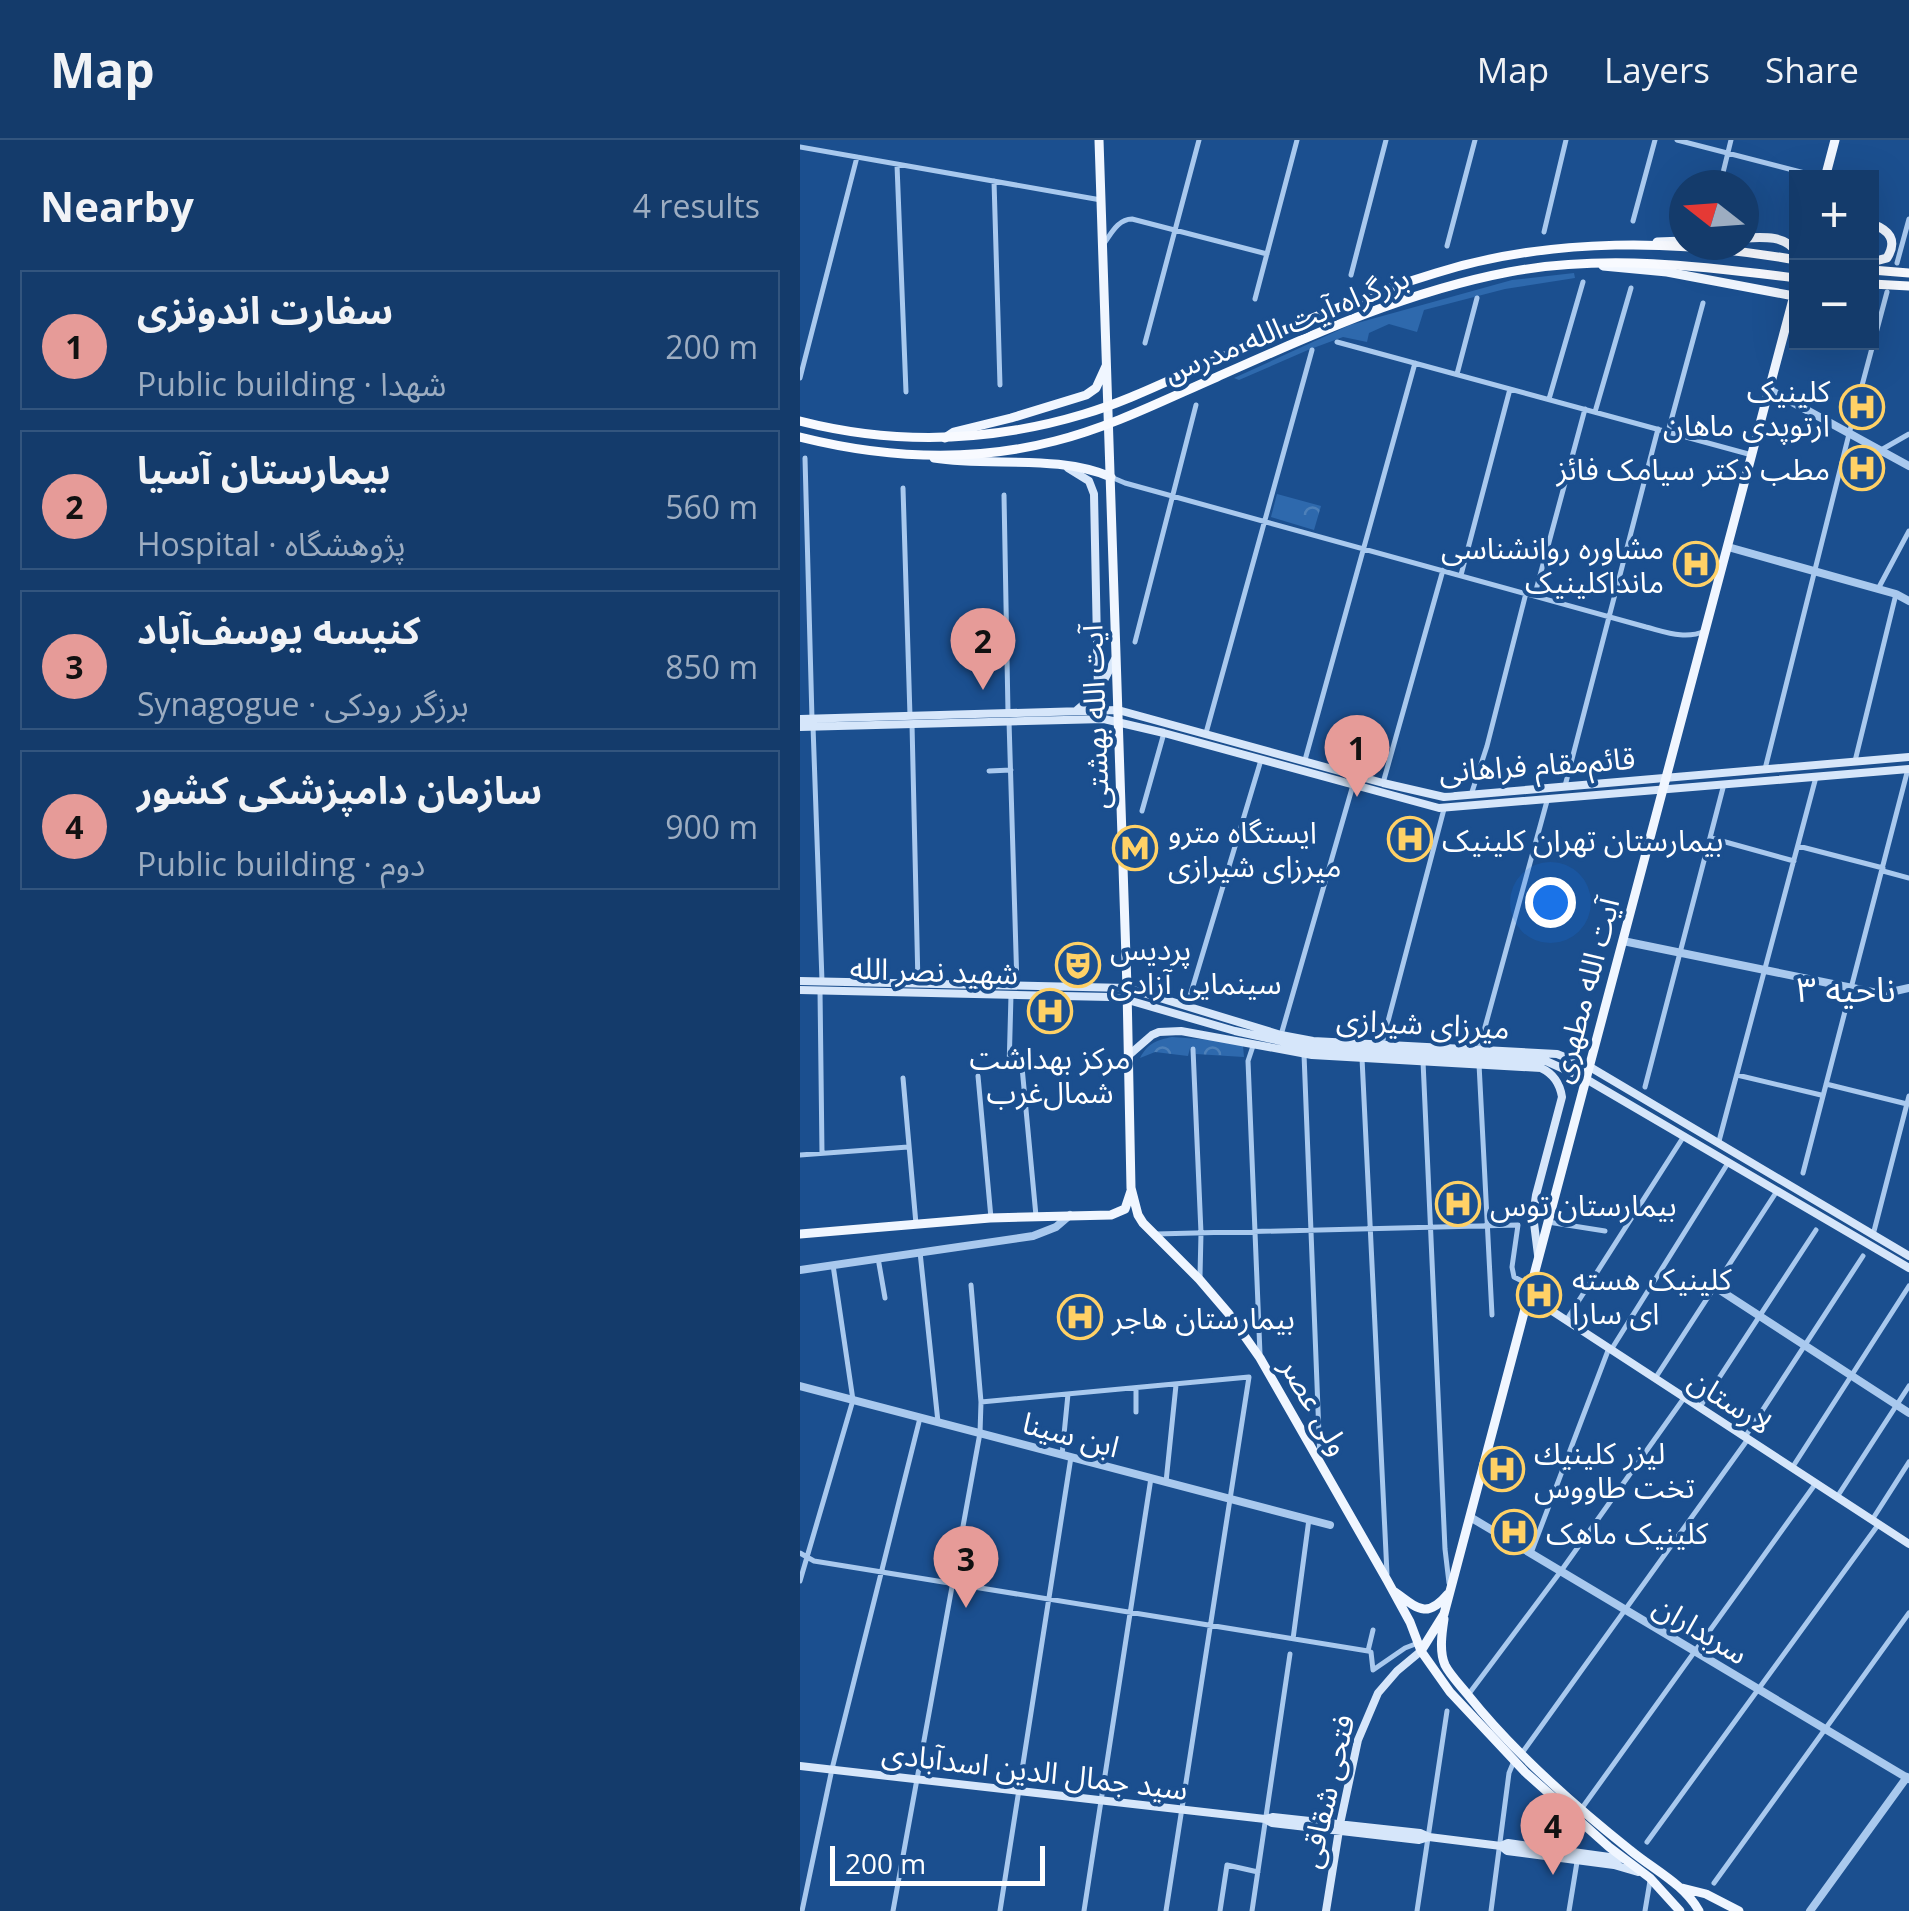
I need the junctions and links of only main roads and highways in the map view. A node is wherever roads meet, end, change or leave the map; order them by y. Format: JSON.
{"nodes":[{"id":1,"x":1098,"y":140,"type":"edge"},
{"id":2,"x":1834,"y":140,"type":"edge"},
{"id":3,"x":1826,"y":170,"type":"edge"},
{"id":4,"x":1879,"y":228,"type":"edge"},
{"id":5,"x":1759,"y":239,"type":"edge"},
{"id":6,"x":1669,"y":242,"type":"edge"},
{"id":7,"x":1789,"y":243,"type":"edge"},
{"id":8,"x":1568,"y":247,"type":"junction"},
{"id":9,"x":1789,"y":256,"type":"edge"},
{"id":10,"x":1879,"y":262,"type":"edge"},
{"id":11,"x":1590,"y":264,"type":"junction"},
{"id":12,"x":1879,"y":271,"type":"edge"},
{"id":13,"x":1909,"y":274,"type":"edge"},
{"id":14,"x":1789,"y":277,"type":"edge"},
{"id":15,"x":1879,"y":284,"type":"edge"},
{"id":16,"x":1909,"y":286,"type":"edge"},
{"id":17,"x":1789,"y":291,"type":"edge"},
{"id":18,"x":1789,"y":318,"type":"edge"},
{"id":19,"x":1107,"y":364,"type":"junction"},
{"id":20,"x":800,"y":422,"type":"edge"},
{"id":21,"x":944,"y":438,"type":"junction"},
{"id":22,"x":800,"y":440,"type":"edge"},
{"id":23,"x":926,"y":456,"type":"junction"},
{"id":24,"x":1059,"y":464,"type":"junction"},
{"id":25,"x":1111,"y":477,"type":"junction"},
{"id":26,"x":1113,"y":536,"type":"junction"},
{"id":27,"x":1096,"y":558,"type":"junction"},
{"id":28,"x":1096,"y":615,"type":"junction"},
{"id":29,"x":1116,"y":629,"type":"junction"},
{"id":30,"x":1116,"y":655,"type":"junction"},
{"id":31,"x":1098,"y":692,"type":"junction"},
{"id":32,"x":1077,"y":710,"type":"junction"},
{"id":33,"x":1118,"y":716,"type":"junction"},
{"id":34,"x":1009,"y":718,"type":"junction"},
{"id":35,"x":800,"y":719,"type":"edge"},
{"id":36,"x":813,"y":722,"type":"junction"},
{"id":37,"x":800,"y":727,"type":"edge"},
{"id":38,"x":1909,"y":757,"type":"edge"},
{"id":39,"x":1908,"y":769,"type":"edge"},
{"id":40,"x":1665,"y":783,"type":"junction"},
{"id":41,"x":800,"y":981,"type":"edge"},
{"id":42,"x":821,"y":986,"type":"junction"},
{"id":43,"x":961,"y":989,"type":"junction"},
{"id":44,"x":800,"y":990,"type":"edge"},
{"id":45,"x":1127,"y":994,"type":"junction"},
{"id":46,"x":1129,"y":1055,"type":"junction"},
{"id":47,"x":1590,"y":1067,"type":"junction"},
{"id":48,"x":1586,"y":1080,"type":"junction"},
{"id":49,"x":1131,"y":1188,"type":"junction"},
{"id":50,"x":800,"y":1234,"type":"edge"},
{"id":51,"x":1909,"y":1256,"type":"edge"},
{"id":52,"x":1538,"y":1259,"type":"junction"},
{"id":53,"x":1909,"y":1268,"type":"edge"},
{"id":54,"x":1528,"y":1296,"type":"junction"},
{"id":55,"x":1909,"y":1544,"type":"edge"},
{"id":56,"x":1393,"y":1590,"type":"junction"},
{"id":57,"x":1450,"y":1591,"type":"junction"},
{"id":58,"x":1444,"y":1614,"type":"junction"},
{"id":59,"x":1422,"y":1646,"type":"junction"},
{"id":60,"x":1407,"y":1663,"type":"junction"},
{"id":61,"x":1434,"y":1667,"type":"junction"},
{"id":62,"x":1518,"y":1757,"type":"junction"},
{"id":63,"x":800,"y":1766,"type":"edge"},
{"id":64,"x":1340,"y":1827,"type":"junction"},
{"id":65,"x":1604,"y":1842,"type":"junction"},
{"id":66,"x":1501,"y":1846,"type":"junction"},
{"id":67,"x":1635,"y":1854,"type":"junction"},
{"id":68,"x":1605,"y":1856,"type":"junction"},
{"id":69,"x":1624,"y":1859,"type":"junction"},
{"id":70,"x":1650,"y":1878,"type":"junction"},
{"id":71,"x":1680,"y":1887,"type":"junction"},
{"id":72,"x":1326,"y":1911,"type":"edge"},
{"id":73,"x":1680,"y":1911,"type":"edge"},
{"id":74,"x":1699,"y":1911,"type":"edge"},
{"id":75,"x":1739,"y":1911,"type":"edge"}],
"edges":[{"from":1,"to":19,"type":"main road","name":"آیت الله بهشتی"},
{"from":2,"to":3,"type":"main road"},
{"from":4,"to":10,"type":"main road"},
{"from":5,"to":7,"type":"main road"},
{"from":6,"to":8,"type":"main road"},
{"from":8,"to":9,"type":"highway","name":"بزرگراه آیت الله مدرس"},
{"from":8,"to":21,"type":"highway","name":"بزرگراه آیت الله مدرس"},
{"from":11,"to":14,"type":"highway","name":"بزرگراه آیت الله مدرس"},
{"from":11,"to":17,"type":"main road"},
{"from":11,"to":23,"type":"highway","name":"بزرگراه آیت الله مدرس"},
{"from":12,"to":13,"type":"highway"},
{"from":15,"to":16,"type":"highway"},
{"from":18,"to":40,"type":"main road","name":"آیت الله مطهری"},
{"from":19,"to":21,"type":"main road"},
{"from":19,"to":25,"type":"main road","name":"آیت الله بهشتی"},
{"from":20,"to":21,"type":"highway","name":"بزرگراه آیت الله مدرس"},
{"from":22,"to":23,"type":"highway","name":"بزرگراه آیت الله مدرس"},
{"from":23,"to":24,"type":"main road"},
{"from":24,"to":25,"type":"main road"},
{"from":24,"to":27,"type":"main road"},
{"from":25,"to":26,"type":"main road","name":"آیت الله بهشتی"},
{"from":26,"to":27,"type":"main road"},
{"from":26,"to":29,"type":"main road","name":"آیت الله بهشتی"},
{"from":27,"to":28,"type":"main road"},
{"from":28,"to":29,"type":"main road"},
{"from":28,"to":31,"type":"main road"},
{"from":29,"to":30,"type":"main road","name":"آیت الله بهشتی"},
{"from":30,"to":31,"type":"main road"},
{"from":30,"to":33,"type":"main road","name":"آیت الله بهشتی"},
{"from":31,"to":32,"type":"main road"},
{"from":32,"to":33,"type":"main road"},
{"from":32,"to":34,"type":"main road"},
{"from":33,"to":34,"type":"main road"},
{"from":33,"to":40,"type":"main road","name":"قائم‌مقام فراهانی"},
{"from":33,"to":40,"type":"main road","name":"قائم‌مقام فراهانی"},
{"from":33,"to":45,"type":"main road","name":"آیت الله بهشتی"},
{"from":34,"to":36,"type":"main road"},
{"from":35,"to":36,"type":"main road"},
{"from":36,"to":37,"type":"main road"},
{"from":38,"to":40,"type":"main road","name":"قائم‌مقام فراهانی"},
{"from":39,"to":40,"type":"main road","name":"قائم‌مقام فراهانی"},
{"from":40,"to":47,"type":"main road","name":"آیت الله مطهری"},
{"from":41,"to":42,"type":"main road"},
{"from":42,"to":43,"type":"main road","name":"شهید نصر الله"},
{"from":42,"to":43,"type":"main road"},
{"from":42,"to":44,"type":"main road","name":"شهید نصر الله"},
{"from":43,"to":45,"type":"main road"},
{"from":43,"to":45,"type":"main road","name":"شهید نصر الله"},
{"from":45,"to":46,"type":"main road","name":"آیت الله بهشتی"},
{"from":45,"to":47,"type":"main road","name":"میرزای شیرازی"},
{"from":45,"to":48,"type":"main road","name":"میرزای شیرازی"},
{"from":46,"to":49,"type":"main road","name":"آیت الله بهشتی"},
{"from":46,"to":52,"type":"main road","name":"میرزای شیرازی"},
{"from":47,"to":48,"type":"main road","name":"آیت الله مطهری"},
{"from":47,"to":51,"type":"main road","name":"میرزای شیرازی"},
{"from":48,"to":52,"type":"main road","name":"آیت الله مطهری"},
{"from":48,"to":53,"type":"main road","name":"میرزای شیرازی"},
{"from":49,"to":50,"type":"main road"},
{"from":49,"to":56,"type":"main road","name":"ولی عصر"},
{"from":52,"to":54,"type":"main road","name":"آیت الله مطهری"},
{"from":54,"to":55,"type":"main road","name":"لارستان"},
{"from":54,"to":57,"type":"main road","name":"آیت الله مطهری"},
{"from":56,"to":57,"type":"main road"},
{"from":56,"to":59,"type":"main road","name":"ولی عصر"},
{"from":57,"to":58,"type":"main road","name":"آیت الله مطهری"},
{"from":58,"to":59,"type":"main road","name":"آیت الله مطهری"},
{"from":58,"to":62,"type":"main road","name":"ولی عصر"},
{"from":59,"to":60,"type":"main road","name":"فتحی شقاقی"},
{"from":59,"to":61,"type":"main road","name":"ولی عصر"},
{"from":60,"to":61,"type":"main road"},
{"from":60,"to":64,"type":"main road","name":"فتحی شقاقی"},
{"from":61,"to":62,"type":"main road","name":"ولی عصر"},
{"from":62,"to":65,"type":"main road","name":"ولی عصر"},
{"from":62,"to":67,"type":"main road","name":"ولی عصر"},
{"from":63,"to":64,"type":"main road","name":"سید جمال الدین اسدآبادی"},
{"from":64,"to":66,"type":"main road","name":"سید جمال الدین اسدآبادی"},
{"from":64,"to":72,"type":"main road","name":"فتحی شقاقی"},
{"from":65,"to":68,"type":"main road"},
{"from":65,"to":69,"type":"main road","name":"ولی عصر"},
{"from":66,"to":68,"type":"main road","name":"سید جمال الدین اسدآبادی"},
{"from":66,"to":70,"type":"main road"},
{"from":67,"to":69,"type":"main road"},
{"from":67,"to":71,"type":"main road","name":"ولی عصر"},
{"from":68,"to":69,"type":"main road","name":"سید جمال الدین اسدآبادی"},
{"from":69,"to":70,"type":"main road","name":"ولی عصر"},
{"from":70,"to":73,"type":"main road","name":"ولی عصر"},
{"from":71,"to":74,"type":"main road"},
{"from":71,"to":75,"type":"main road","name":"ولی عصر"}]}
